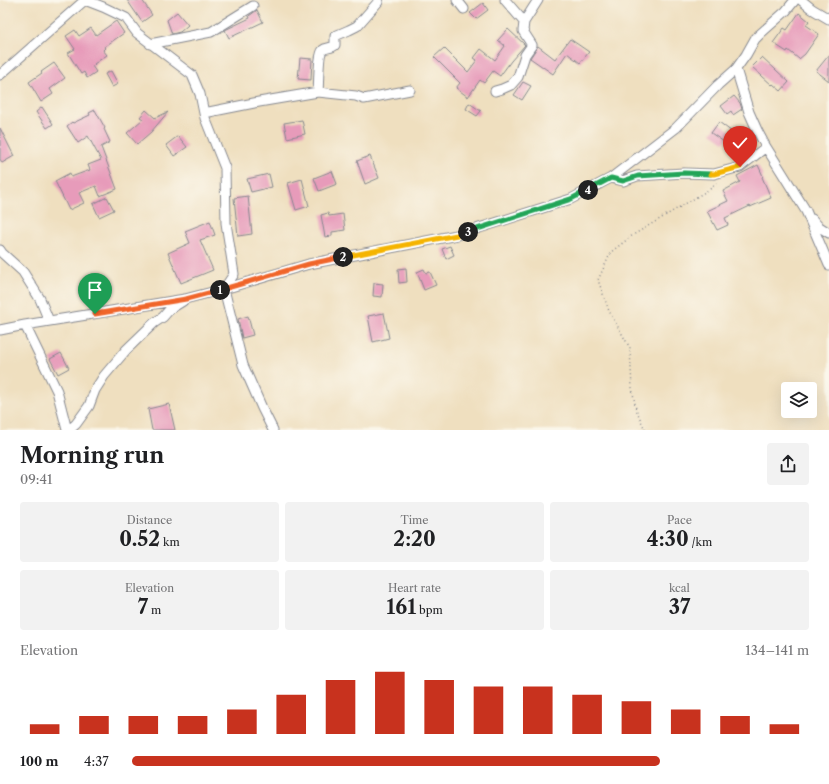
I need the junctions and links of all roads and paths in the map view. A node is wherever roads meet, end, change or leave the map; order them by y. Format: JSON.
{"nodes":[{"id":1,"x":85,"y":0,"type":"edge"},
{"id":2,"x":456,"y":0,"type":"edge"},
{"id":3,"x":505,"y":0,"type":"edge"},
{"id":4,"x":538,"y":0,"type":"edge"},
{"id":5,"x":795,"y":0,"type":"edge"},
{"id":6,"x":801,"y":0,"type":"edge"},
{"id":7,"x":807,"y":0,"type":"edge"},
{"id":8,"x":378,"y":2,"type":"dead end"},
{"id":9,"x":253,"y":6,"type":"dead end"},
{"id":10,"x":464,"y":9,"type":"dead end"},
{"id":11,"x":812,"y":9,"type":"junction"},
{"id":12,"x":829,"y":19,"type":"edge"},
{"id":13,"x":524,"y":22,"type":"junction"},
{"id":14,"x":150,"y":44,"type":"junction"},
{"id":15,"x":736,"y":69,"type":"junction"},
{"id":16,"x":0,"y":75,"type":"edge"},
{"id":17,"x":410,"y":90,"type":"dead end"},
{"id":18,"x":495,"y":91,"type":"dead end"},
{"id":19,"x":318,"y":92,"type":"junction"},
{"id":20,"x":204,"y":113,"type":"junction"},
{"id":21,"x":766,"y":147,"type":"junction"},
{"id":22,"x":726,"y":171,"type":"junction"},
{"id":23,"x":611,"y":178,"type":"junction"},
{"id":24,"x":806,"y":211,"type":"junction"},
{"id":25,"x":829,"y":233,"type":"edge"},
{"id":26,"x":0,"y":250,"type":"edge"},
{"id":27,"x":829,"y":265,"type":"edge"},
{"id":28,"x":224,"y":289,"type":"junction"},
{"id":29,"x":186,"y":299,"type":"junction"},
{"id":30,"x":49,"y":321,"type":"junction"},
{"id":31,"x":25,"y":325,"type":"junction"},
{"id":32,"x":0,"y":330,"type":"edge"},
{"id":33,"x":68,"y":430,"type":"edge"},
{"id":34,"x":273,"y":430,"type":"edge"},
{"id":35,"x":645,"y":430,"type":"edge"}],
"edges":[{"from":1,"to":14,"type":"street"},
{"from":1,"to":16,"type":"street"},
{"from":2,"to":10,"type":"street"},
{"from":3,"to":13,"type":"street"},
{"from":4,"to":13,"type":"street"},
{"from":5,"to":15,"type":"street"},
{"from":6,"to":11,"type":"street"},
{"from":7,"to":11,"type":"street"},
{"from":8,"to":19,"type":"street"},
{"from":9,"to":14,"type":"street"},
{"from":11,"to":12,"type":"street"},
{"from":13,"to":18,"type":"street"},
{"from":14,"to":20,"type":"street"},
{"from":15,"to":21,"type":"street"},
{"from":15,"to":23,"type":"street"},
{"from":17,"to":19,"type":"street"},
{"from":19,"to":20,"type":"street"},
{"from":20,"to":28,"type":"street"},
{"from":21,"to":22,"type":"street"},
{"from":21,"to":24,"type":"street"},
{"from":22,"to":23,"type":"street"},
{"from":22,"to":35,"type":"path"},
{"from":23,"to":28,"type":"street"},
{"from":24,"to":25,"type":"street"},
{"from":24,"to":27,"type":"street"},
{"from":26,"to":30,"type":"street"},
{"from":28,"to":29,"type":"street"},
{"from":28,"to":34,"type":"street"},
{"from":29,"to":30,"type":"street"},
{"from":29,"to":33,"type":"street"},
{"from":30,"to":31,"type":"street"},
{"from":31,"to":32,"type":"street"},
{"from":31,"to":33,"type":"street"}]}
